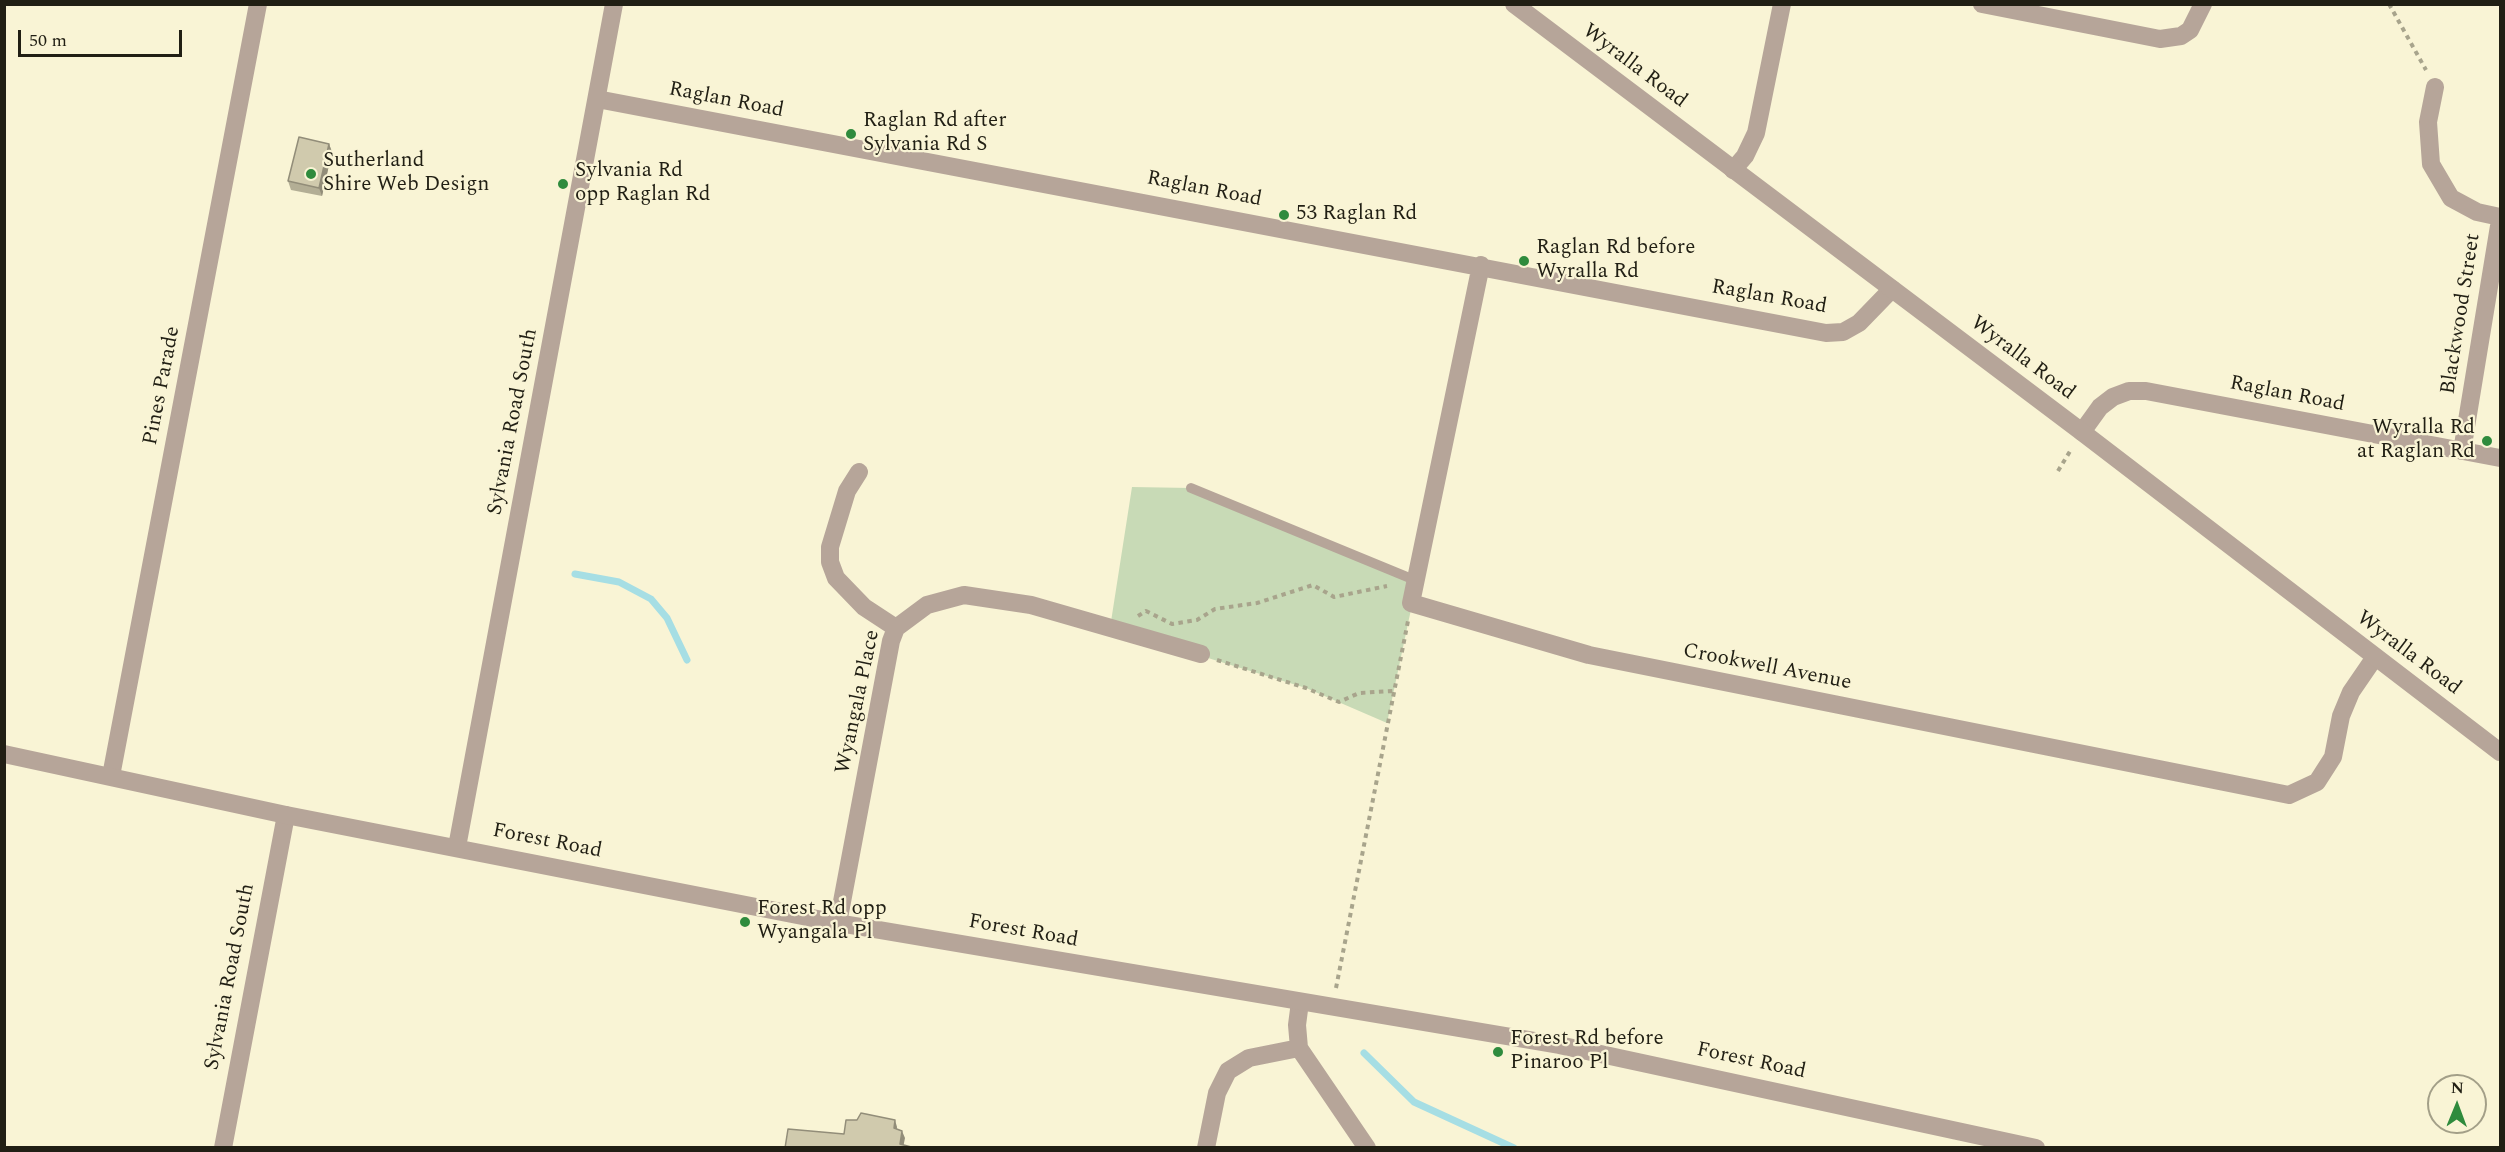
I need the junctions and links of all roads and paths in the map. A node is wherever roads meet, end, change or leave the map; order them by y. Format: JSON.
{"nodes":[{"id":1,"x":258,"y":4,"type":"edge"},
{"id":2,"x":614,"y":4,"type":"edge"},
{"id":3,"x":1514,"y":4,"type":"edge"},
{"id":4,"x":1782,"y":4,"type":"edge"},
{"id":5,"x":1982,"y":4,"type":"edge"},
{"id":6,"x":2203,"y":4,"type":"edge"},
{"id":7,"x":2389,"y":4,"type":"edge"},
{"id":8,"x":2435,"y":87,"type":"joint"},
{"id":9,"x":597,"y":99,"type":"junction"},
{"id":10,"x":1733,"y":170,"type":"junction"},
{"id":11,"x":2500,"y":218,"type":"edge"},
{"id":12,"x":1481,"y":266,"type":"junction"},
{"id":13,"x":1892,"y":289,"type":"junction"},
{"id":14,"x":2082,"y":432,"type":"junction"},
{"id":15,"x":2462,"y":451,"type":"junction"},
{"id":16,"x":2500,"y":458,"type":"edge"},
{"id":17,"x":2058,"y":471,"type":"dead end"},
{"id":18,"x":859,"y":472,"type":"dead end"},
{"id":19,"x":1191,"y":488,"type":"dead end"},
{"id":20,"x":1418,"y":581,"type":"junction"},
{"id":21,"x":1411,"y":603,"type":"junction"},
{"id":22,"x":896,"y":628,"type":"junction"},
{"id":23,"x":1110,"y":628,"type":"junction"},
{"id":24,"x":1201,"y":654,"type":"joint"},
{"id":25,"x":2375,"y":657,"type":"junction"},
{"id":26,"x":1393,"y":691,"type":"junction"},
{"id":27,"x":2500,"y":752,"type":"edge"},
{"id":28,"x":4,"y":754,"type":"edge"},
{"id":29,"x":111,"y":776,"type":"junction"},
{"id":30,"x":286,"y":815,"type":"junction"},
{"id":31,"x":457,"y":847,"type":"junction"},
{"id":32,"x":838,"y":924,"type":"junction"},
{"id":33,"x":1300,"y":1002,"type":"junction"},
{"id":34,"x":1333,"y":1006,"type":"junction"},
{"id":35,"x":1299,"y":1048,"type":"junction"},
{"id":36,"x":223,"y":1148,"type":"edge"},
{"id":37,"x":1206,"y":1148,"type":"edge"},
{"id":38,"x":1367,"y":1148,"type":"edge"},
{"id":39,"x":2036,"y":1148,"type":"edge"}],
"edges":[{"from":1,"to":29,"type":"street","name":"Pines Parade"},
{"from":2,"to":9,"type":"street","name":"Sylvania Road South"},
{"from":3,"to":10,"type":"street","name":"Wyralla Road"},
{"from":4,"to":10,"type":"street"},
{"from":5,"to":6,"type":"street"},
{"from":7,"to":8,"type":"path"},
{"from":8,"to":11,"type":"street","name":"Blackwood Street"},
{"from":9,"to":12,"type":"street","name":"Raglan Road"},
{"from":9,"to":31,"type":"street","name":"Sylvania Road South"},
{"from":10,"to":13,"type":"street","name":"Wyralla Road"},
{"from":11,"to":15,"type":"street","name":"Blackwood Street"},
{"from":12,"to":13,"type":"street","name":"Raglan Road"},
{"from":12,"to":20,"type":"street"},
{"from":13,"to":14,"type":"street","name":"Wyralla Road"},
{"from":14,"to":15,"type":"street","name":"Raglan Road"},
{"from":14,"to":17,"type":"path"},
{"from":14,"to":25,"type":"street","name":"Wyralla Road"},
{"from":15,"to":16,"type":"street","name":"Raglan Road"},
{"from":18,"to":22,"type":"street"},
{"from":19,"to":20,"type":"lane"},
{"from":20,"to":21,"type":"street"},
{"from":20,"to":23,"type":"path"},
{"from":21,"to":25,"type":"street","name":"Crookwell Avenue"},
{"from":21,"to":26,"type":"path"},
{"from":22,"to":23,"type":"street","name":"Wyangala Place"},
{"from":22,"to":32,"type":"street","name":"Wyangala Place"},
{"from":23,"to":24,"type":"street","name":"Wyangala Place"},
{"from":24,"to":26,"type":"path"},
{"from":25,"to":27,"type":"street","name":"Wyralla Road"},
{"from":26,"to":34,"type":"path"},
{"from":28,"to":29,"type":"street","name":"Forest Road"},
{"from":29,"to":30,"type":"street","name":"Forest Road"},
{"from":30,"to":31,"type":"street","name":"Forest Road"},
{"from":30,"to":36,"type":"street","name":"Sylvania Road South"},
{"from":31,"to":32,"type":"street","name":"Forest Road"},
{"from":32,"to":33,"type":"street","name":"Forest Road"},
{"from":33,"to":34,"type":"street","name":"Forest Road"},
{"from":33,"to":35,"type":"street"},
{"from":34,"to":39,"type":"street","name":"Forest Road"},
{"from":35,"to":37,"type":"street"},
{"from":35,"to":38,"type":"street"}]}
